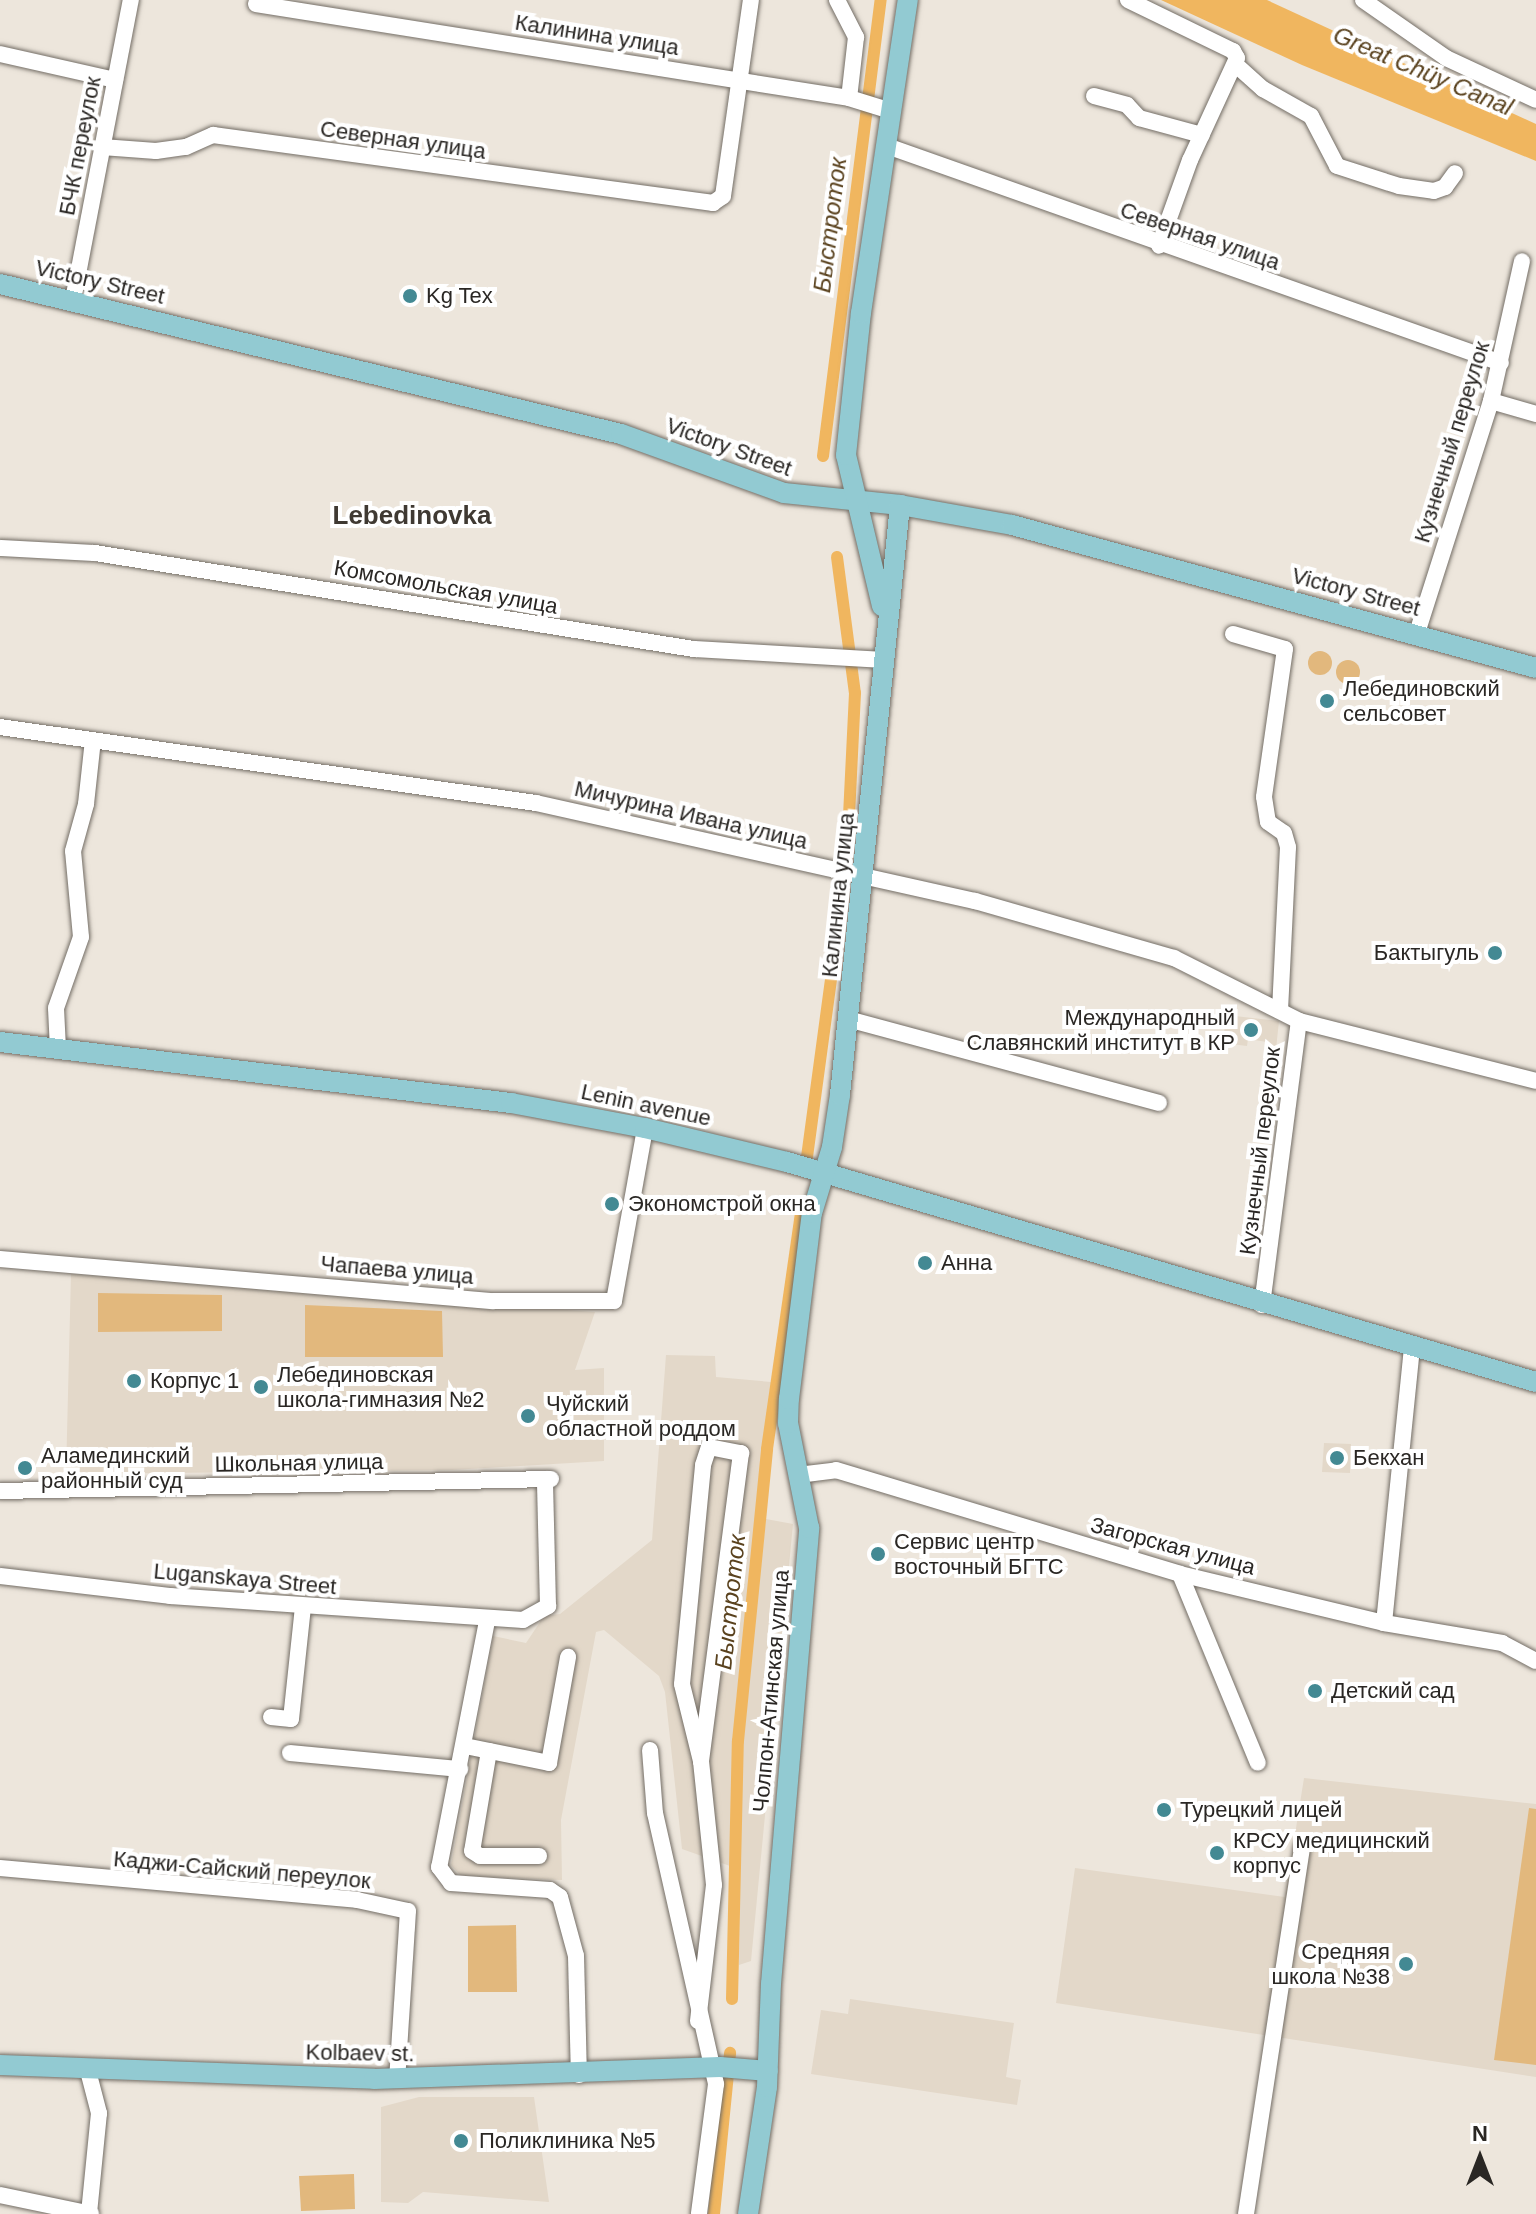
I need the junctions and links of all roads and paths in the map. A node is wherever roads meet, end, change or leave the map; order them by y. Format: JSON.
{"nodes":[{"id":1,"x":131,"y":0,"type":"edge"},
{"id":2,"x":751,"y":0,"type":"edge"},
{"id":3,"x":837,"y":0,"type":"edge"},
{"id":4,"x":908,"y":0,"type":"edge"},
{"id":5,"x":1128,"y":0,"type":"edge"},
{"id":6,"x":1363,"y":0,"type":"edge"},
{"id":7,"x":256,"y":4,"type":"dead end"},
{"id":8,"x":0,"y":54,"type":"edge"},
{"id":9,"x":1235,"y":64,"type":"junction"},
{"id":10,"x":115,"y":80,"type":"junction"},
{"id":11,"x":742,"y":83,"type":"junction"},
{"id":12,"x":1094,"y":96,"type":"dead end"},
{"id":13,"x":1536,"y":100,"type":"edge"},
{"id":14,"x":868,"y":105,"type":"junction"},
{"id":15,"x":1202,"y":135,"type":"junction"},
{"id":16,"x":887,"y":146,"type":"junction"},
{"id":17,"x":102,"y":147,"type":"junction"},
{"id":18,"x":1455,"y":173,"type":"dead end"},
{"id":19,"x":1159,"y":246,"type":"junction"},
{"id":20,"x":1522,"y":261,"type":"dead end"},
{"id":21,"x":0,"y":284,"type":"edge"},
{"id":22,"x":73,"y":300,"type":"junction"},
{"id":23,"x":1501,"y":363,"type":"junction"},
{"id":24,"x":1491,"y":401,"type":"junction"},
{"id":25,"x":1536,"y":414,"type":"edge"},
{"id":26,"x":858,"y":500,"type":"junction"},
{"id":27,"x":900,"y":505,"type":"junction"},
{"id":28,"x":0,"y":548,"type":"edge"},
{"id":29,"x":885,"y":617,"type":"junction"},
{"id":30,"x":1417,"y":633,"type":"junction"},
{"id":31,"x":1233,"y":634,"type":"dead end"},
{"id":32,"x":885,"y":660,"type":"junction"},
{"id":33,"x":1536,"y":668,"type":"edge"},
{"id":34,"x":0,"y":727,"type":"edge"},
{"id":35,"x":93,"y":740,"type":"junction"},
{"id":36,"x":865,"y":877,"type":"junction"},
{"id":37,"x":1280,"y":1008,"type":"junction"},
{"id":38,"x":848,"y":1019,"type":"junction"},
{"id":39,"x":1299,"y":1021,"type":"junction"},
{"id":40,"x":0,"y":1042,"type":"edge"},
{"id":41,"x":58,"y":1049,"type":"junction"},
{"id":42,"x":1536,"y":1081,"type":"edge"},
{"id":43,"x":1159,"y":1103,"type":"dead end"},
{"id":44,"x":645,"y":1128,"type":"junction"},
{"id":45,"x":824,"y":1176,"type":"junction"},
{"id":46,"x":0,"y":1259,"type":"edge"},
{"id":47,"x":1264,"y":1295,"type":"junction"},
{"id":48,"x":1412,"y":1347,"type":"junction"},
{"id":49,"x":1536,"y":1382,"type":"edge"},
{"id":50,"x":798,"y":1475,"type":"junction"},
{"id":51,"x":548,"y":1479,"type":"joint"},
{"id":52,"x":0,"y":1491,"type":"edge"},
{"id":53,"x":1180,"y":1574,"type":"junction"},
{"id":54,"x":0,"y":1576,"type":"edge"},
{"id":55,"x":303,"y":1607,"type":"junction"},
{"id":56,"x":487,"y":1621,"type":"junction"},
{"id":57,"x":1384,"y":1623,"type":"junction"},
{"id":58,"x":568,"y":1657,"type":"dead end"},
{"id":59,"x":1536,"y":1661,"type":"edge"},
{"id":60,"x":271,"y":1717,"type":"dead end"},
{"id":61,"x":465,"y":1746,"type":"junction"},
{"id":62,"x":650,"y":1750,"type":"dead end"},
{"id":63,"x":489,"y":1751,"type":"junction"},
{"id":64,"x":290,"y":1753,"type":"dead end"},
{"id":65,"x":701,"y":1761,"type":"junction"},
{"id":66,"x":1258,"y":1763,"type":"dead end"},
{"id":67,"x":460,"y":1769,"type":"junction"},
{"id":68,"x":1302,"y":1846,"type":"dead end"},
{"id":69,"x":539,"y":1856,"type":"dead end"},
{"id":70,"x":0,"y":1868,"type":"edge"},
{"id":71,"x":698,"y":2021,"type":"junction"},
{"id":72,"x":0,"y":2065,"type":"edge"},
{"id":73,"x":87,"y":2067,"type":"junction"},
{"id":74,"x":716,"y":2067,"type":"junction"},
{"id":75,"x":768,"y":2071,"type":"junction"},
{"id":76,"x":579,"y":2075,"type":"junction"},
{"id":77,"x":397,"y":2079,"type":"junction"},
{"id":78,"x":0,"y":2195,"type":"edge"},
{"id":79,"x":89,"y":2214,"type":"edge"},
{"id":80,"x":699,"y":2214,"type":"edge"},
{"id":81,"x":748,"y":2214,"type":"edge"},
{"id":82,"x":1246,"y":2214,"type":"edge"}],
"edges":[{"from":1,"to":10,"type":"street","name":"БЧК переулок"},
{"from":2,"to":11,"type":"street"},
{"from":3,"to":14,"type":"street"},
{"from":4,"to":14,"type":"main road","name":"Калинина улица"},
{"from":5,"to":9,"type":"street"},
{"from":6,"to":13,"type":"street"},
{"from":7,"to":11,"type":"street","name":"Калинина улица"},
{"from":8,"to":10,"type":"street"},
{"from":9,"to":15,"type":"street"},
{"from":9,"to":18,"type":"street"},
{"from":10,"to":17,"type":"street","name":"БЧК переулок"},
{"from":11,"to":14,"type":"street","name":"Калинина улица"},
{"from":11,"to":17,"type":"street","name":"Северная улица"},
{"from":12,"to":15,"type":"street"},
{"from":14,"to":16,"type":"main road","name":"Калинина улица"},
{"from":15,"to":19,"type":"street"},
{"from":16,"to":19,"type":"street","name":"Северная улица"},
{"from":16,"to":26,"type":"main road","name":"Калинина улица"},
{"from":17,"to":22,"type":"street","name":"БЧК переулок"},
{"from":19,"to":23,"type":"street","name":"Северная улица"},
{"from":20,"to":23,"type":"street","name":"Кузнечный переулок"},
{"from":21,"to":22,"type":"main road","name":"Victory Street"},
{"from":22,"to":26,"type":"main road","name":"Victory Street"},
{"from":23,"to":24,"type":"street","name":"Кузнечный переулок"},
{"from":24,"to":25,"type":"street"},
{"from":24,"to":30,"type":"street","name":"Кузнечный переулок"},
{"from":26,"to":27,"type":"main road","name":"Victory Street"},
{"from":26,"to":29,"type":"main road","name":"Калинина улица"},
{"from":27,"to":29,"type":"main road","name":"Калинина улица"},
{"from":27,"to":30,"type":"main road","name":"Victory Street"},
{"from":28,"to":32,"type":"street","name":"Комсомольская улица"},
{"from":29,"to":32,"type":"main road","name":"Калинина улица"},
{"from":30,"to":33,"type":"main road","name":"Victory Street"},
{"from":31,"to":37,"type":"street"},
{"from":32,"to":36,"type":"main road","name":"Калинина улица"},
{"from":34,"to":35,"type":"street","name":"Мичурина Ивана улица"},
{"from":35,"to":36,"type":"street","name":"Мичурина Ивана улица"},
{"from":35,"to":41,"type":"street"},
{"from":36,"to":37,"type":"street","name":"Мичурина Ивана улица"},
{"from":36,"to":38,"type":"main road","name":"Калинина улица"},
{"from":37,"to":39,"type":"street","name":"Мичурина Ивана улица"},
{"from":38,"to":43,"type":"street"},
{"from":38,"to":45,"type":"main road","name":"Калинина улица"},
{"from":39,"to":42,"type":"street","name":"Мичурина Ивана улица"},
{"from":39,"to":47,"type":"street","name":"Кузнечный переулок"},
{"from":40,"to":41,"type":"main road","name":"Lenin avenue"},
{"from":41,"to":44,"type":"main road","name":"Lenin avenue"},
{"from":44,"to":45,"type":"main road","name":"Lenin avenue"},
{"from":44,"to":46,"type":"street","name":"Чапаева улица"},
{"from":45,"to":47,"type":"main road","name":"Lenin avenue"},
{"from":45,"to":50,"type":"main road","name":"Чолпон-Атинская улица"},
{"from":47,"to":48,"type":"main road","name":"Lenin avenue"},
{"from":48,"to":49,"type":"main road","name":"Lenin avenue"},
{"from":48,"to":57,"type":"street"},
{"from":50,"to":53,"type":"street","name":"Загорская улица"},
{"from":50,"to":75,"type":"main road","name":"Чолпон-Атинская улица"},
{"from":51,"to":52,"type":"street","name":"Школьная улица"},
{"from":51,"to":56,"type":"street","name":"Luganskaya Street"},
{"from":53,"to":57,"type":"street","name":"Загорская улица"},
{"from":53,"to":66,"type":"street"},
{"from":54,"to":55,"type":"street","name":"Luganskaya Street"},
{"from":55,"to":56,"type":"street","name":"Luganskaya Street"},
{"from":55,"to":60,"type":"street"},
{"from":56,"to":61,"type":"street"},
{"from":57,"to":59,"type":"street","name":"Загорская улица"},
{"from":58,"to":63,"type":"street"},
{"from":61,"to":63,"type":"street"},
{"from":61,"to":67,"type":"street"},
{"from":62,"to":71,"type":"street"},
{"from":63,"to":69,"type":"street"},
{"from":64,"to":67,"type":"street"},
{"from":65,"to":65,"type":"street"},
{"from":65,"to":71,"type":"street"},
{"from":67,"to":76,"type":"street"},
{"from":68,"to":82,"type":"street"},
{"from":70,"to":77,"type":"street","name":"Каджи-Сайский переулок"},
{"from":71,"to":74,"type":"street"},
{"from":72,"to":73,"type":"main road","name":"Kolbaev st."},
{"from":73,"to":77,"type":"main road","name":"Kolbaev st."},
{"from":73,"to":79,"type":"street"},
{"from":74,"to":75,"type":"main road","name":"Kolbaev st."},
{"from":74,"to":76,"type":"main road","name":"Kolbaev st."},
{"from":74,"to":80,"type":"street"},
{"from":75,"to":81,"type":"main road","name":"Чолпон-Атинская улица"},
{"from":76,"to":77,"type":"main road","name":"Kolbaev st."},
{"from":78,"to":79,"type":"street"}]}
